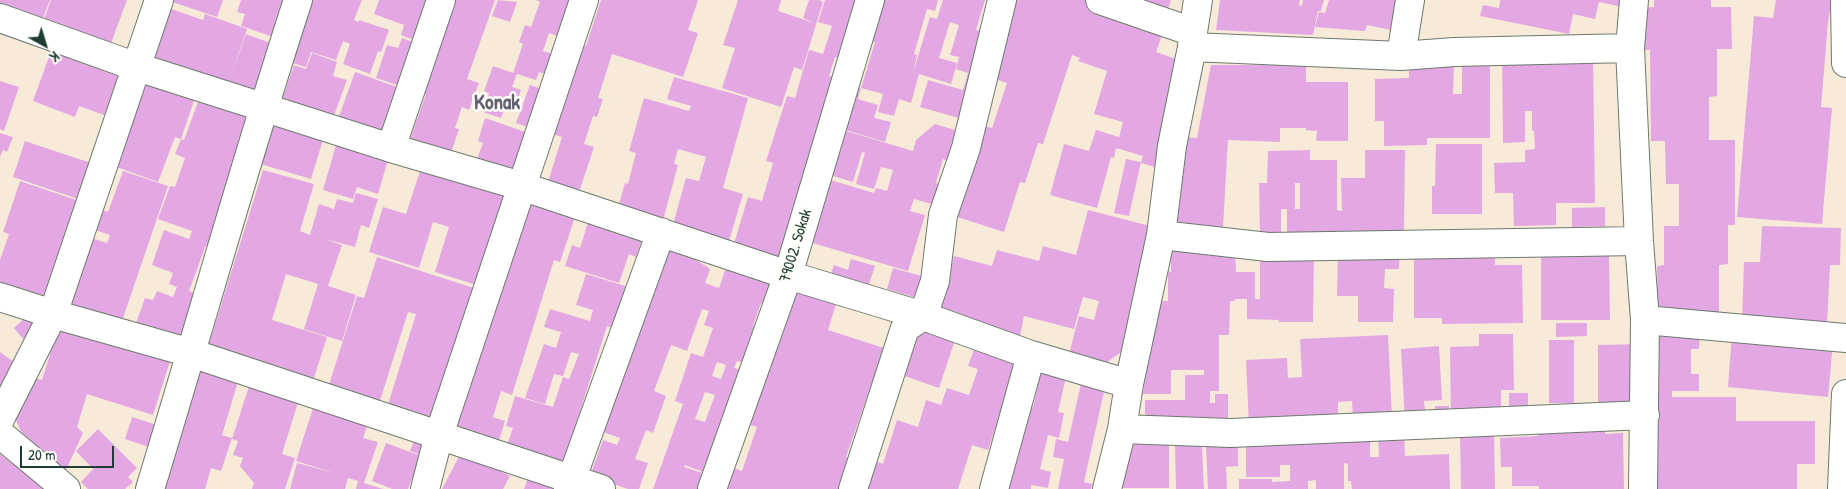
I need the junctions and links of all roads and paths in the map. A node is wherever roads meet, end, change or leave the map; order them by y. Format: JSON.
{"nodes":[{"id":1,"x":159,"y":0,"type":"edge"},
{"id":2,"x":298,"y":0,"type":"edge"},
{"id":3,"x":441,"y":0,"type":"edge"},
{"id":4,"x":584,"y":0,"type":"edge"},
{"id":5,"x":870,"y":0,"type":"edge"},
{"id":6,"x":1002,"y":0,"type":"edge"},
{"id":7,"x":1100,"y":0,"type":"edge"},
{"id":8,"x":1198,"y":0,"type":"edge"},
{"id":9,"x":1410,"y":0,"type":"edge"},
{"id":10,"x":1634,"y":0,"type":"edge"},
{"id":11,"x":1846,"y":0,"type":"edge"},
{"id":12,"x":0,"y":18,"type":"edge"},
{"id":13,"x":1192,"y":40,"type":"junction"},
{"id":14,"x":1630,"y":48,"type":"junction"},
{"id":15,"x":1401,"y":56,"type":"junction"},
{"id":16,"x":1846,"y":63,"type":"edge"},
{"id":17,"x":137,"y":67,"type":"junction"},
{"id":18,"x":263,"y":107,"type":"junction"},
{"id":19,"x":391,"y":148,"type":"junction"},
{"id":20,"x":521,"y":186,"type":"junction"},
{"id":21,"x":661,"y":232,"type":"junction"},
{"id":22,"x":1161,"y":235,"type":"junction"},
{"id":23,"x":1639,"y":241,"type":"junction"},
{"id":24,"x":788,"y":275,"type":"junction"},
{"id":25,"x":0,"y":296,"type":"edge"},
{"id":26,"x":53,"y":314,"type":"junction"},
{"id":27,"x":923,"y":316,"type":"junction"},
{"id":28,"x":1645,"y":320,"type":"junction"},
{"id":29,"x":1846,"y":338,"type":"edge"},
{"id":30,"x":191,"y":353,"type":"junction"},
{"id":31,"x":1031,"y":355,"type":"junction"},
{"id":32,"x":1129,"y":384,"type":"junction"},
{"id":33,"x":1846,"y":394,"type":"edge"},
{"id":34,"x":1644,"y":415,"type":"junction"},
{"id":35,"x":0,"y":419,"type":"edge"},
{"id":36,"x":1122,"y":429,"type":"junction"},
{"id":37,"x":0,"y":434,"type":"edge"},
{"id":38,"x":439,"y":435,"type":"junction"},
{"id":39,"x":569,"y":484,"type":"edge"},
{"id":40,"x":66,"y":489,"type":"edge"},
{"id":41,"x":150,"y":489,"type":"edge"},
{"id":42,"x":425,"y":489,"type":"edge"},
{"id":43,"x":601,"y":489,"type":"edge"},
{"id":44,"x":712,"y":489,"type":"edge"},
{"id":45,"x":853,"y":489,"type":"edge"},
{"id":46,"x":994,"y":489,"type":"edge"},
{"id":47,"x":1107,"y":489,"type":"edge"},
{"id":48,"x":1643,"y":489,"type":"edge"},
{"id":49,"x":1842,"y":489,"type":"edge"}],
"edges":[{"from":1,"to":17,"type":"street"},
{"from":2,"to":18,"type":"street"},
{"from":3,"to":19,"type":"street"},
{"from":4,"to":20,"type":"street"},
{"from":5,"to":24,"type":"street","name":"79002. Sokak"},
{"from":6,"to":27,"type":"street"},
{"from":7,"to":13,"type":"street"},
{"from":8,"to":13,"type":"street"},
{"from":9,"to":15,"type":"street"},
{"from":10,"to":14,"type":"street"},
{"from":11,"to":16,"type":"street"},
{"from":12,"to":17,"type":"street"},
{"from":13,"to":15,"type":"street"},
{"from":13,"to":22,"type":"street"},
{"from":14,"to":15,"type":"street"},
{"from":14,"to":23,"type":"street"},
{"from":17,"to":18,"type":"street"},
{"from":17,"to":26,"type":"street"},
{"from":18,"to":19,"type":"street"},
{"from":18,"to":30,"type":"street"},
{"from":19,"to":20,"type":"street"},
{"from":20,"to":21,"type":"street"},
{"from":20,"to":38,"type":"street"},
{"from":21,"to":24,"type":"street"},
{"from":21,"to":39,"type":"street"},
{"from":22,"to":23,"type":"street"},
{"from":22,"to":32,"type":"street"},
{"from":23,"to":28,"type":"street"},
{"from":24,"to":27,"type":"street"},
{"from":24,"to":44,"type":"street","name":"79002. Sokak"},
{"from":25,"to":26,"type":"street"},
{"from":26,"to":30,"type":"street"},
{"from":26,"to":35,"type":"street"},
{"from":27,"to":31,"type":"street"},
{"from":27,"to":45,"type":"street"},
{"from":28,"to":29,"type":"street"},
{"from":28,"to":34,"type":"street"},
{"from":30,"to":38,"type":"street"},
{"from":30,"to":41,"type":"street"},
{"from":31,"to":32,"type":"street"},
{"from":31,"to":46,"type":"street"},
{"from":32,"to":36,"type":"street"},
{"from":33,"to":49,"type":"street"},
{"from":34,"to":36,"type":"street"},
{"from":34,"to":48,"type":"street"},
{"from":36,"to":47,"type":"street"},
{"from":37,"to":40,"type":"street"},
{"from":38,"to":39,"type":"street"},
{"from":38,"to":42,"type":"street"},
{"from":39,"to":43,"type":"street"}]}
